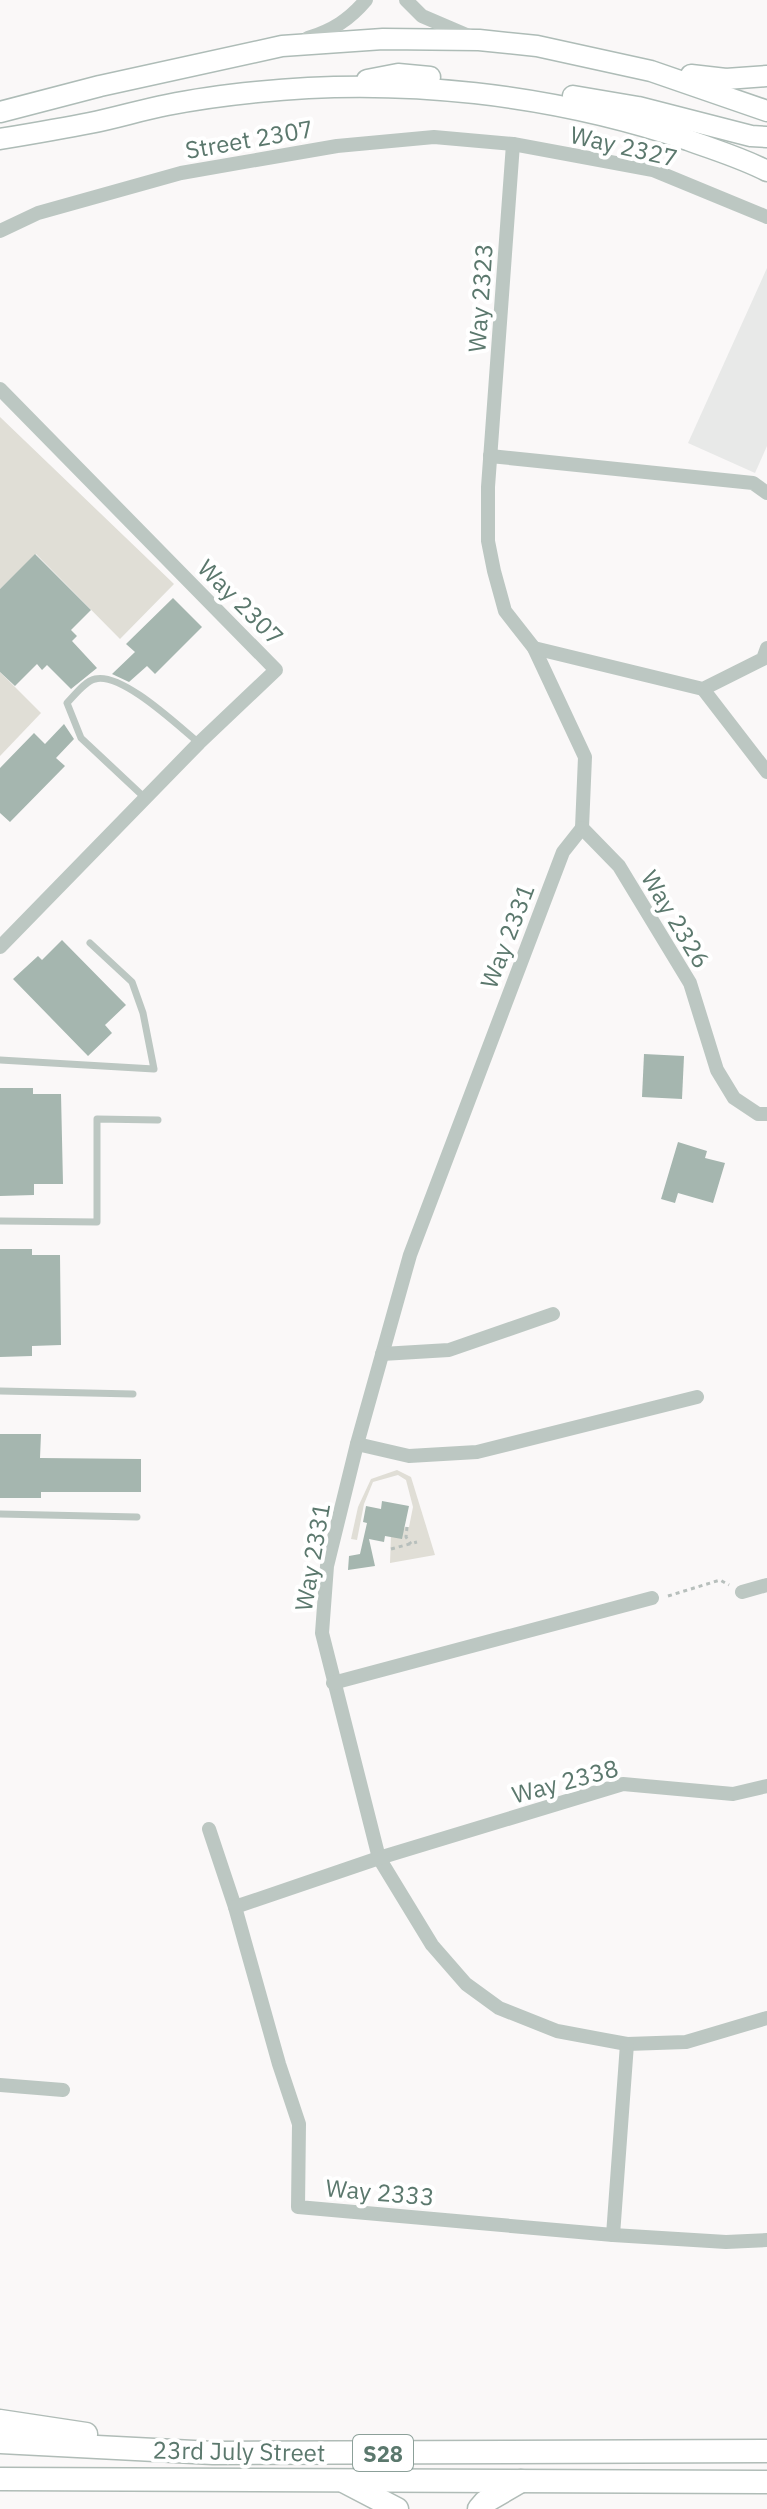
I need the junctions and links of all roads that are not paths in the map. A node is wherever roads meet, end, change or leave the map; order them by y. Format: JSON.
{"nodes":[{"id":1,"x":366,"y":0,"type":"edge"},
{"id":2,"x":406,"y":0,"type":"edge"},
{"id":3,"x":479,"y":40,"type":"junction"},
{"id":4,"x":282,"y":46,"type":"junction"},
{"id":5,"x":651,"y":71,"type":"junction"},
{"id":6,"x":767,"y":76,"type":"edge"},
{"id":7,"x":324,"y":88,"type":"junction"},
{"id":8,"x":767,"y":111,"type":"edge"},
{"id":9,"x":0,"y":112,"type":"edge"},
{"id":10,"x":767,"y":137,"type":"edge"},
{"id":11,"x":0,"y":139,"type":"edge"},
{"id":12,"x":513,"y":144,"type":"junction"},
{"id":13,"x":767,"y":171,"type":"edge"},
{"id":14,"x":767,"y":217,"type":"edge"},
{"id":15,"x":0,"y":231,"type":"edge"},
{"id":16,"x":0,"y":389,"type":"edge"},
{"id":17,"x":490,"y":456,"type":"junction"},
{"id":18,"x":767,"y":493,"type":"edge"},
{"id":19,"x":534,"y":648,"type":"junction"},
{"id":20,"x":767,"y":648,"type":"edge"},
{"id":21,"x":703,"y":689,"type":"junction"},
{"id":22,"x":199,"y":743,"type":"junction"},
{"id":23,"x":767,"y":772,"type":"edge"},
{"id":24,"x":145,"y":798,"type":"junction"},
{"id":25,"x":582,"y":828,"type":"junction"},
{"id":26,"x":90,"y":943,"type":"dead end"},
{"id":27,"x":0,"y":947,"type":"edge"},
{"id":28,"x":0,"y":1060,"type":"edge"},
{"id":29,"x":767,"y":1114,"type":"edge"},
{"id":30,"x":158,"y":1120,"type":"dead end"},
{"id":31,"x":0,"y":1221,"type":"edge"},
{"id":32,"x":553,"y":1314,"type":"dead end"},
{"id":33,"x":382,"y":1354,"type":"junction"},
{"id":34,"x":0,"y":1391,"type":"edge"},
{"id":35,"x":133,"y":1394,"type":"dead end"},
{"id":36,"x":697,"y":1397,"type":"dead end"},
{"id":37,"x":357,"y":1444,"type":"junction"},
{"id":38,"x":0,"y":1514,"type":"edge"},
{"id":39,"x":137,"y":1517,"type":"dead end"},
{"id":40,"x":767,"y":1585,"type":"edge"},
{"id":41,"x":742,"y":1592,"type":"road end"},
{"id":42,"x":652,"y":1598,"type":"road end"},
{"id":43,"x":333,"y":1683,"type":"junction"},
{"id":44,"x":767,"y":1786,"type":"edge"},
{"id":45,"x":209,"y":1829,"type":"dead end"},
{"id":46,"x":379,"y":1858,"type":"junction"},
{"id":47,"x":235,"y":1907,"type":"junction"},
{"id":48,"x":767,"y":2018,"type":"edge"},
{"id":49,"x":627,"y":2044,"type":"junction"},
{"id":50,"x":0,"y":2085,"type":"edge"},
{"id":51,"x":63,"y":2090,"type":"dead end"},
{"id":52,"x":613,"y":2235,"type":"junction"},
{"id":53,"x":767,"y":2240,"type":"edge"},
{"id":54,"x":0,"y":2421,"type":"edge"},
{"id":55,"x":0,"y":2442,"type":"edge"},
{"id":56,"x":767,"y":2451,"type":"edge"},
{"id":57,"x":213,"y":2453,"type":"junction"},
{"id":58,"x":0,"y":2479,"type":"edge"},
{"id":59,"x":341,"y":2480,"type":"junction"},
{"id":60,"x":523,"y":2480,"type":"junction"},
{"id":61,"x":767,"y":2482,"type":"edge"},
{"id":62,"x":397,"y":2509,"type":"edge"},
{"id":63,"x":479,"y":2509,"type":"edge"}],
"edges":[{"from":1,"to":4,"type":"street"},
{"from":2,"to":3,"type":"street"},
{"from":3,"to":4,"type":"main road"},
{"from":3,"to":5,"type":"main road"},
{"from":4,"to":9,"type":"main road"},
{"from":5,"to":6,"type":"main road"},
{"from":5,"to":8,"type":"main road"},
{"from":7,"to":10,"type":"main road"},
{"from":7,"to":11,"type":"main road"},
{"from":7,"to":13,"type":"main road"},
{"from":12,"to":14,"type":"street","name":"Way 2327"},
{"from":12,"to":15,"type":"street","name":"Street 2307"},
{"from":12,"to":17,"type":"street","name":"Way 2323"},
{"from":16,"to":22,"type":"street","name":"Way 2307"},
{"from":17,"to":18,"type":"street"},
{"from":17,"to":19,"type":"street","name":"Way 2323"},
{"from":19,"to":21,"type":"street"},
{"from":19,"to":25,"type":"street","name":"Way 2323"},
{"from":20,"to":21,"type":"street"},
{"from":21,"to":23,"type":"street"},
{"from":22,"to":24,"type":"street","name":"Way 2307"},
{"from":22,"to":24,"type":"lane"},
{"from":24,"to":27,"type":"street","name":"Way 2307"},
{"from":25,"to":29,"type":"street","name":"Way 2326"},
{"from":25,"to":33,"type":"street","name":"Way 2331"},
{"from":26,"to":28,"type":"lane"},
{"from":30,"to":31,"type":"lane"},
{"from":32,"to":33,"type":"street"},
{"from":33,"to":37,"type":"street","name":"Way 2331"},
{"from":34,"to":35,"type":"lane"},
{"from":36,"to":37,"type":"street"},
{"from":37,"to":43,"type":"street","name":"Way 2331"},
{"from":38,"to":39,"type":"lane"},
{"from":40,"to":41,"type":"street"},
{"from":42,"to":43,"type":"street"},
{"from":43,"to":46,"type":"street","name":"Way 2331"},
{"from":44,"to":46,"type":"street","name":"Way 2338"},
{"from":45,"to":47,"type":"street","name":"Way 2333"},
{"from":46,"to":47,"type":"street"},
{"from":46,"to":49,"type":"street","name":"Way 2331"},
{"from":47,"to":52,"type":"street","name":"Way 2333"},
{"from":48,"to":49,"type":"street","name":"Way 2331"},
{"from":49,"to":52,"type":"street"},
{"from":50,"to":51,"type":"street"},
{"from":52,"to":53,"type":"street","name":"Way 2333"},
{"from":54,"to":57,"type":"main road"},
{"from":55,"to":57,"type":"main road","name":"23rd July Street","number":"S28"},
{"from":56,"to":57,"type":"main road","name":"23rd July Street","number":"S28"},
{"from":58,"to":59,"type":"main road","name":"23rd July Street","number":"S28"},
{"from":59,"to":60,"type":"main road","name":"23rd July Street","number":"S28"},
{"from":59,"to":62,"type":"main road"},
{"from":60,"to":61,"type":"main road","name":"23rd July Street","number":"S28"},
{"from":60,"to":63,"type":"main road"}]}
